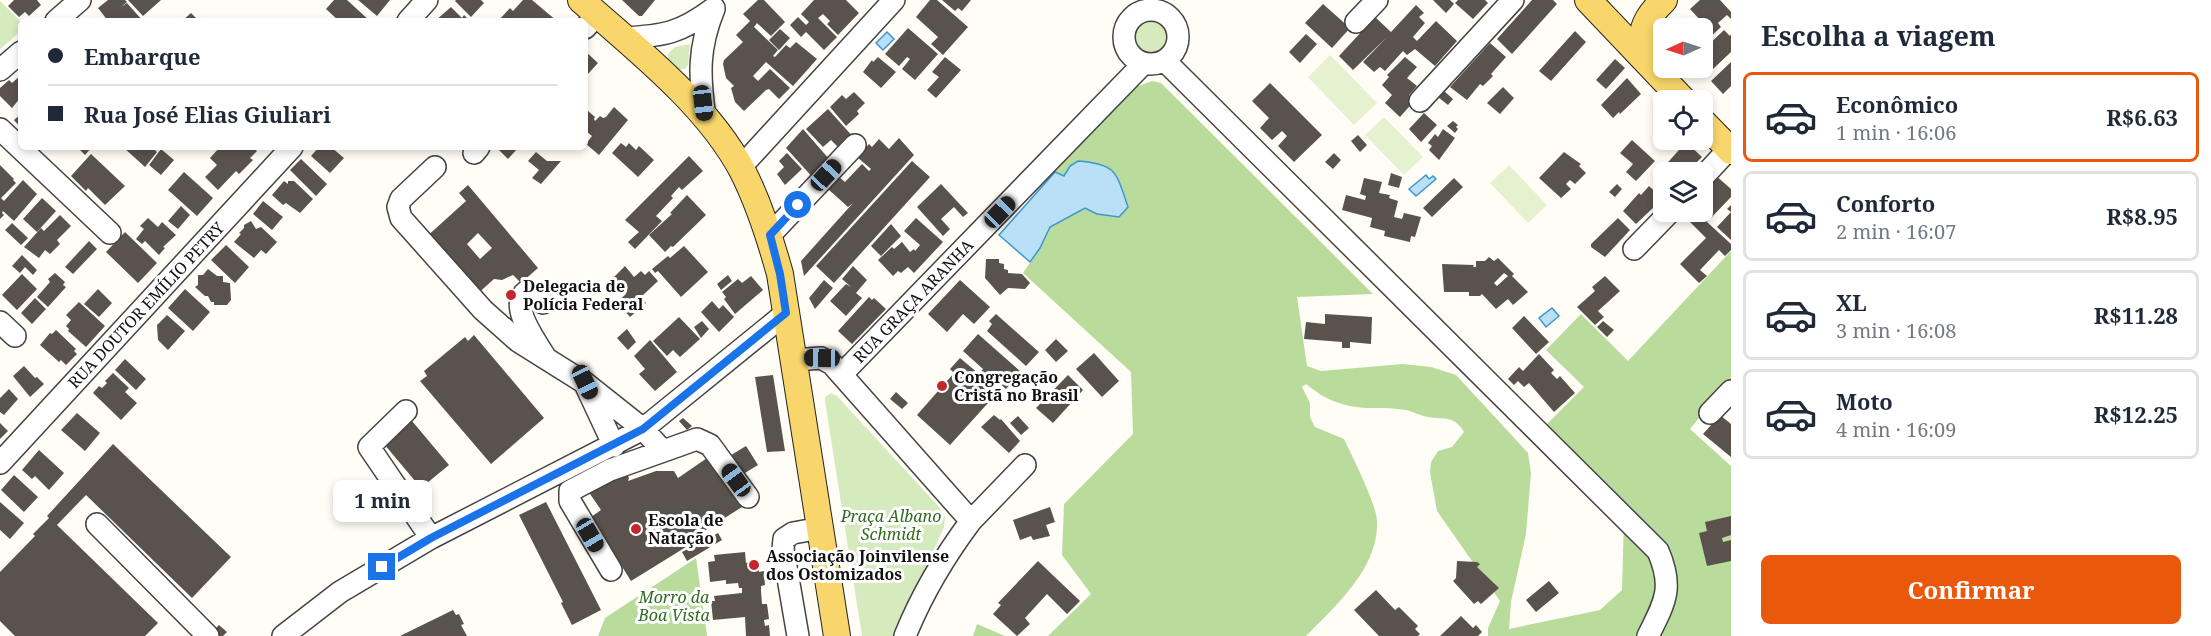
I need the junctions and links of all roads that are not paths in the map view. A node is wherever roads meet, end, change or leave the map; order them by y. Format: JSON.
{"nodes":[{"id":1,"x":427,"y":0,"type":"edge"},
{"id":2,"x":894,"y":0,"type":"edge"},
{"id":3,"x":1377,"y":0,"type":"edge"},
{"id":4,"x":1513,"y":0,"type":"edge"},
{"id":5,"x":717,"y":4,"type":"edge"},
{"id":6,"x":1657,"y":6,"type":"edge"},
{"id":7,"x":1594,"y":7,"type":"edge"},
{"id":8,"x":588,"y":14,"type":"edge"},
{"id":9,"x":411,"y":18,"type":"edge"},
{"id":10,"x":1356,"y":22,"type":"dead end"},
{"id":11,"x":623,"y":38,"type":"junction"},
{"id":12,"x":18,"y":55,"type":"edge"},
{"id":13,"x":1165,"y":61,"type":"junction"},
{"id":14,"x":1647,"y":62,"type":"junction"},
{"id":15,"x":1143,"y":64,"type":"junction"},
{"id":16,"x":0,"y":70,"type":"edge"},
{"id":17,"x":1674,"y":90,"type":"edge"},
{"id":18,"x":1419,"y":101,"type":"dead end"},
{"id":19,"x":705,"y":117,"type":"junction"},
{"id":20,"x":0,"y":129,"type":"edge"},
{"id":21,"x":1713,"y":132,"type":"edge"},
{"id":22,"x":855,"y":145,"type":"dead end"},
{"id":23,"x":18,"y":146,"type":"edge"},
{"id":24,"x":22,"y":150,"type":"edge"},
{"id":25,"x":289,"y":150,"type":"edge"},
{"id":26,"x":1730,"y":150,"type":"edge"},
{"id":27,"x":435,"y":167,"type":"dead end"},
{"id":28,"x":1713,"y":167,"type":"edge"},
{"id":29,"x":740,"y":168,"type":"junction"},
{"id":30,"x":1660,"y":222,"type":"edge"},
{"id":31,"x":110,"y":233,"type":"dead end"},
{"id":32,"x":770,"y":235,"type":"junction"},
{"id":33,"x":1634,"y":249,"type":"dead end"},
{"id":34,"x":543,"y":303,"type":"dead end"},
{"id":35,"x":786,"y":313,"type":"junction"},
{"id":36,"x":546,"y":358,"type":"junction"},
{"id":37,"x":794,"y":360,"type":"junction"},
{"id":38,"x":842,"y":375,"type":"junction"},
{"id":39,"x":585,"y":382,"type":"junction"},
{"id":40,"x":1731,"y":391,"type":"edge"},
{"id":41,"x":406,"y":411,"type":"dead end"},
{"id":42,"x":1710,"y":413,"type":"dead end"},
{"id":43,"x":643,"y":429,"type":"junction"},
{"id":44,"x":614,"y":446,"type":"junction"},
{"id":45,"x":663,"y":451,"type":"junction"},
{"id":46,"x":0,"y":463,"type":"edge"},
{"id":47,"x":1026,"y":465,"type":"dead end"},
{"id":48,"x":748,"y":497,"type":"dead end"},
{"id":49,"x":971,"y":520,"type":"junction"},
{"id":50,"x":97,"y":524,"type":"dead end"},
{"id":51,"x":821,"y":528,"type":"junction"},
{"id":52,"x":431,"y":538,"type":"junction"},
{"id":53,"x":611,"y":570,"type":"dead end"},
{"id":54,"x":208,"y":636,"type":"edge"},
{"id":55,"x":284,"y":636,"type":"edge"},
{"id":56,"x":798,"y":636,"type":"edge"},
{"id":57,"x":837,"y":636,"type":"edge"},
{"id":58,"x":905,"y":636,"type":"edge"},
{"id":59,"x":1648,"y":636,"type":"edge"}],
"edges":[{"from":1,"to":9,"type":"street"},
{"from":2,"to":29,"type":"street"},
{"from":3,"to":10,"type":"street"},
{"from":4,"to":18,"type":"street"},
{"from":5,"to":11,"type":"street"},
{"from":5,"to":19,"type":"street"},
{"from":6,"to":7,"type":"main road"},
{"from":6,"to":14,"type":"main road"},
{"from":7,"to":14,"type":"main road"},
{"from":8,"to":11,"type":"main road"},
{"from":11,"to":19,"type":"main road"},
{"from":12,"to":16,"type":"street"},
{"from":13,"to":15,"type":"street"},
{"from":13,"to":15,"type":"street"},
{"from":13,"to":59,"type":"street"},
{"from":14,"to":17,"type":"main road"},
{"from":15,"to":38,"type":"street","name":"RUA GRAÇA ARANHA"},
{"from":19,"to":29,"type":"main road"},
{"from":20,"to":23,"type":"street"},
{"from":21,"to":26,"type":"main road"},
{"from":22,"to":32,"type":"street"},
{"from":24,"to":31,"type":"street"},
{"from":25,"to":46,"type":"street","name":"RUA DOUTOR EMÍLIO PETRY"},
{"from":26,"to":28,"type":"street"},
{"from":27,"to":36,"type":"street"},
{"from":29,"to":32,"type":"main road"},
{"from":30,"to":33,"type":"street"},
{"from":32,"to":35,"type":"main road"},
{"from":34,"to":36,"type":"street"},
{"from":35,"to":37,"type":"main road"},
{"from":35,"to":43,"type":"street"},
{"from":36,"to":39,"type":"street"},
{"from":37,"to":38,"type":"street"},
{"from":37,"to":51,"type":"main road"},
{"from":38,"to":49,"type":"street"},
{"from":39,"to":43,"type":"street"},
{"from":39,"to":44,"type":"street"},
{"from":40,"to":42,"type":"street"},
{"from":41,"to":52,"type":"street"},
{"from":43,"to":44,"type":"street"},
{"from":43,"to":45,"type":"street"},
{"from":44,"to":52,"type":"street"},
{"from":45,"to":48,"type":"street"},
{"from":45,"to":53,"type":"street"},
{"from":47,"to":49,"type":"street"},
{"from":49,"to":58,"type":"street"},
{"from":50,"to":54,"type":"street"},
{"from":51,"to":56,"type":"street"},
{"from":51,"to":57,"type":"main road"},
{"from":52,"to":55,"type":"street"}]}
